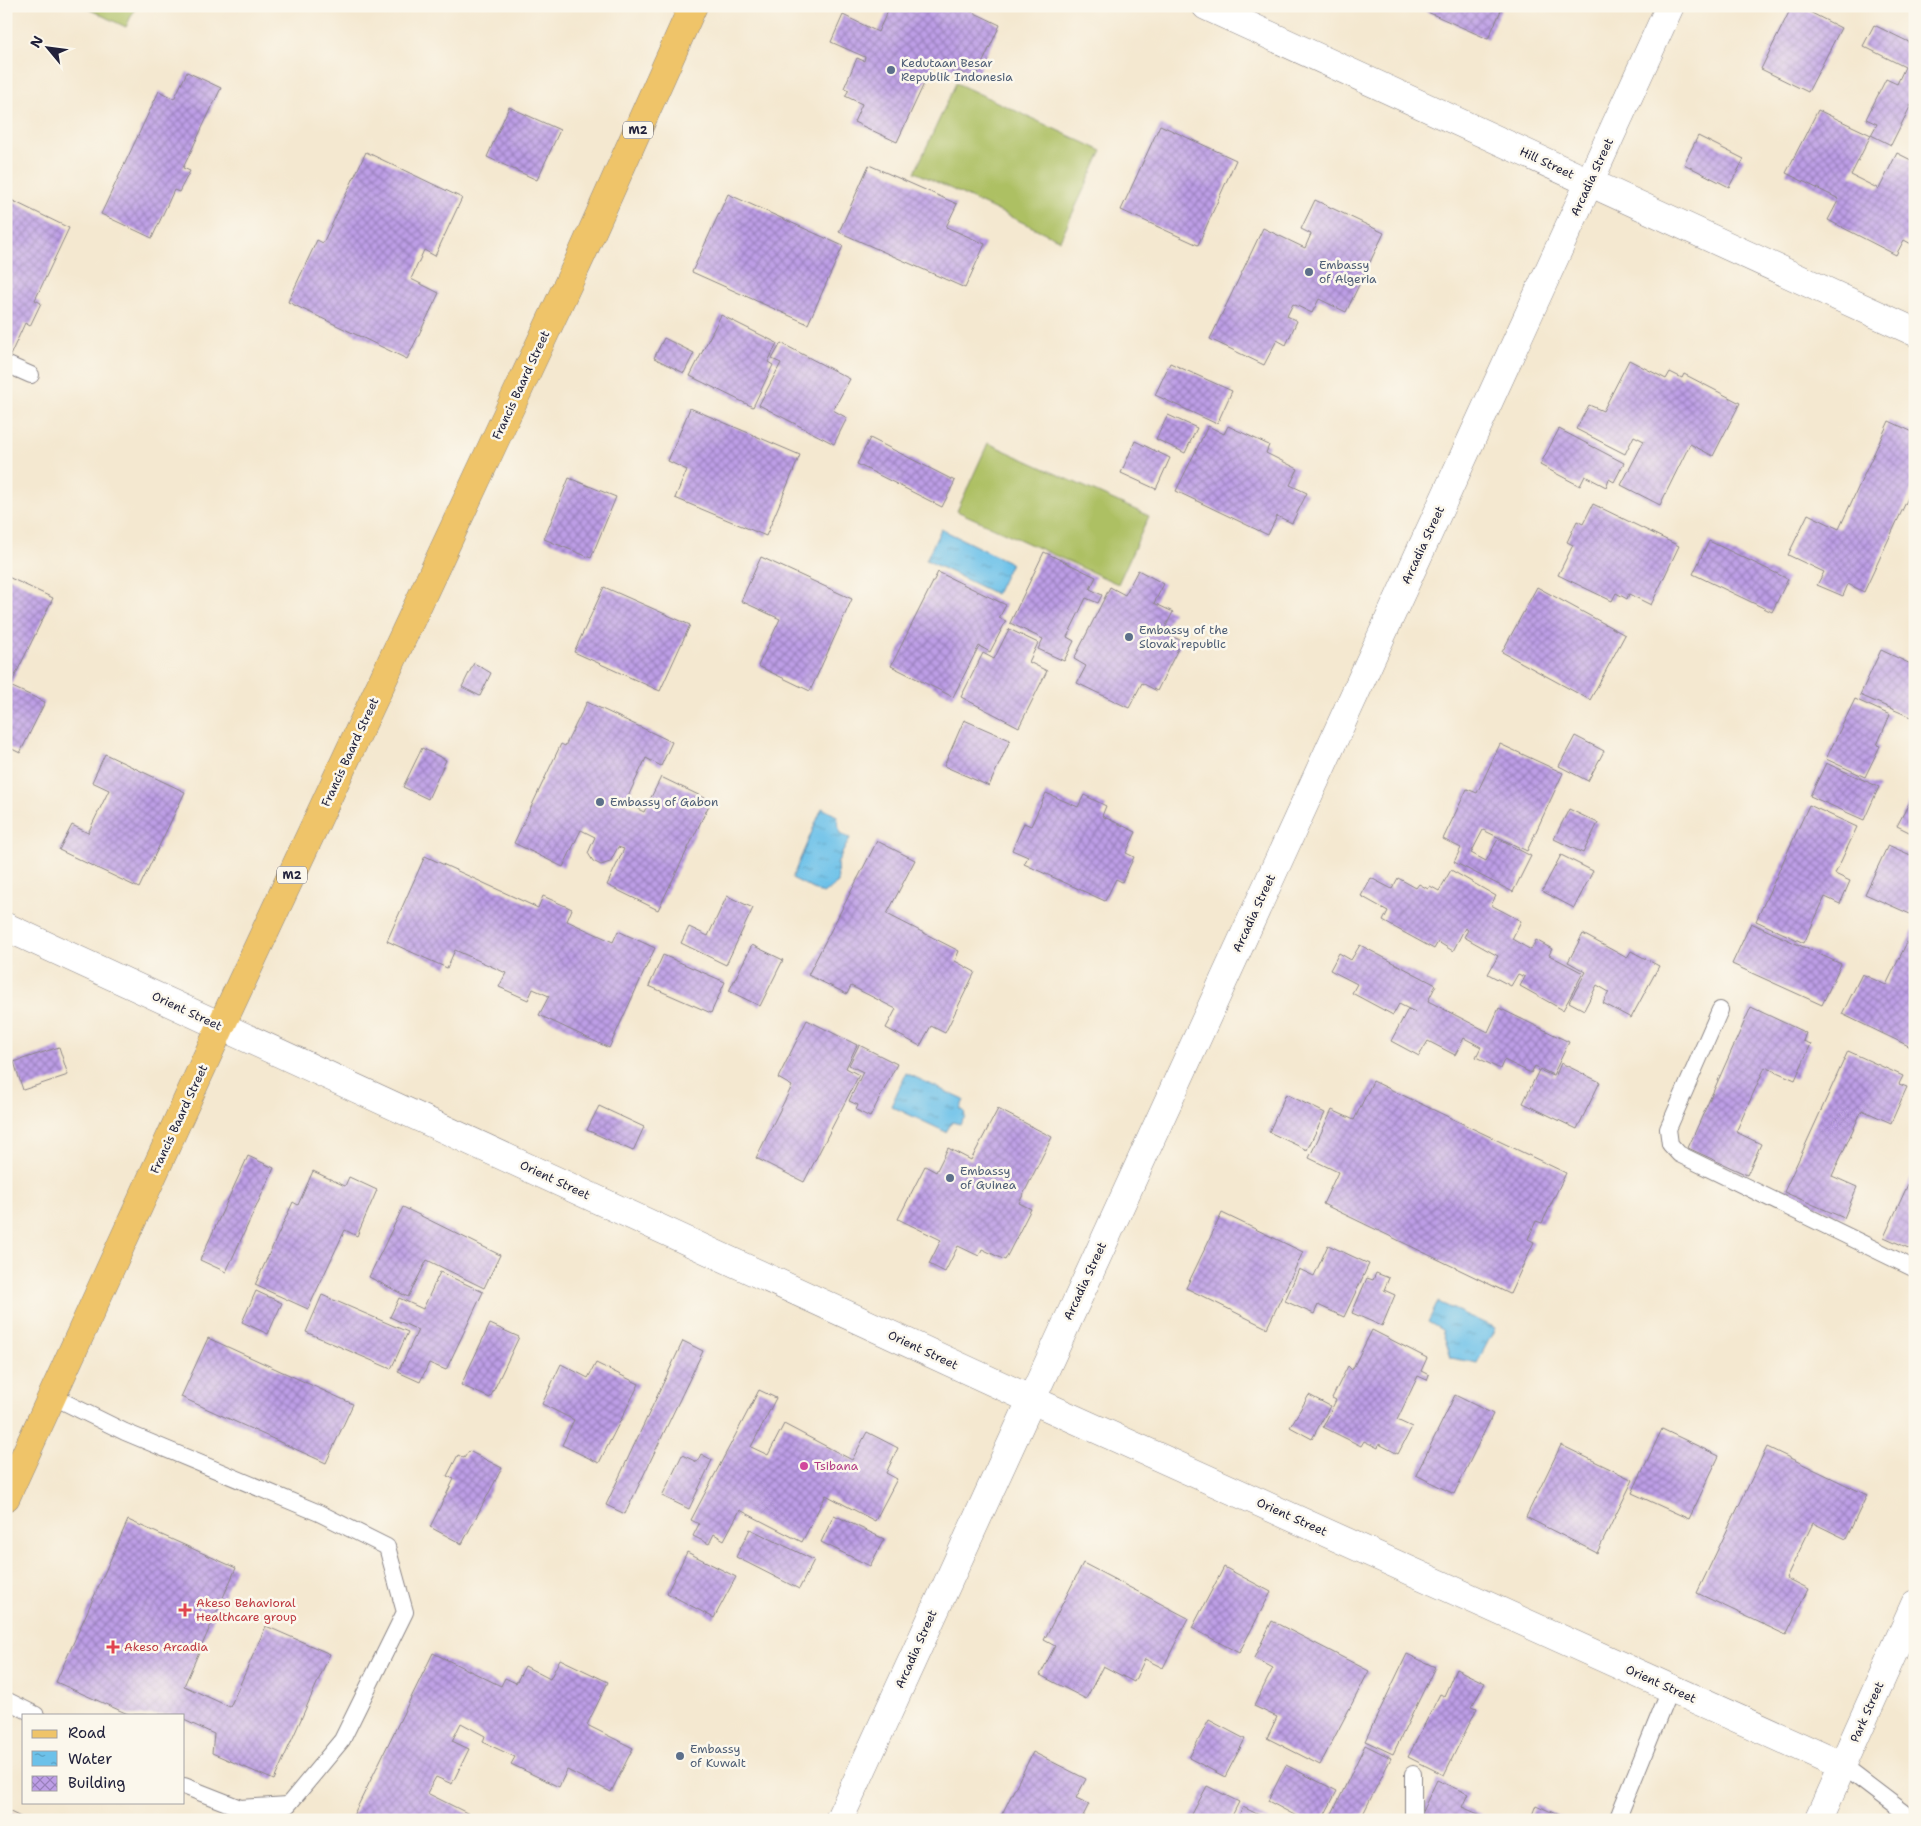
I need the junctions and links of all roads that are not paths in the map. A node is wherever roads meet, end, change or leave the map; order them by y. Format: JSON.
{"nodes":[{"id":1,"x":693,"y":6,"type":"edge"},
{"id":2,"x":1206,"y":6,"type":"edge"},
{"id":3,"x":1670,"y":6,"type":"edge"},
{"id":4,"x":1590,"y":182,"type":"junction"},
{"id":5,"x":1915,"y":332,"type":"edge"},
{"id":6,"x":6,"y":364,"type":"edge"},
{"id":7,"x":31,"y":376,"type":"dead end"},
{"id":8,"x":6,"y":927,"type":"edge"},
{"id":9,"x":1720,"y":1010,"type":"dead end"},
{"id":10,"x":221,"y":1026,"type":"junction"},
{"id":11,"x":1915,"y":1269,"type":"edge"},
{"id":12,"x":52,"y":1396,"type":"junction"},
{"id":13,"x":1030,"y":1399,"type":"junction"},
{"id":14,"x":6,"y":1497,"type":"edge"},
{"id":15,"x":1915,"y":1604,"type":"edge"},
{"id":16,"x":1670,"y":1688,"type":"junction"},
{"id":17,"x":6,"y":1700,"type":"edge"},
{"id":18,"x":34,"y":1714,"type":"edge"},
{"id":19,"x":1843,"y":1766,"type":"junction"},
{"id":20,"x":1413,"y":1774,"type":"dead end"},
{"id":21,"x":185,"y":1786,"type":"edge"},
{"id":22,"x":839,"y":1820,"type":"edge"},
{"id":23,"x":1413,"y":1820,"type":"edge"},
{"id":24,"x":1617,"y":1820,"type":"edge"},
{"id":25,"x":1818,"y":1820,"type":"edge"},
{"id":26,"x":1914,"y":1820,"type":"edge"}],
"edges":[{"from":1,"to":10,"type":"main road","name":"Francis Baard Street","number":"M2"},
{"from":2,"to":4,"type":"street","name":"Hill Street"},
{"from":3,"to":4,"type":"street","name":"Arcadia Street"},
{"from":4,"to":5,"type":"street","name":"Hill Street"},
{"from":4,"to":13,"type":"street","name":"Arcadia Street"},
{"from":6,"to":7,"type":"lane"},
{"from":8,"to":10,"type":"street","name":"Orient Street"},
{"from":9,"to":11,"type":"lane"},
{"from":10,"to":12,"type":"main road","name":"Francis Baard Street","number":"M2"},
{"from":10,"to":13,"type":"street","name":"Orient Street"},
{"from":12,"to":14,"type":"main road","name":"Francis Baard Street","number":"M2"},
{"from":12,"to":21,"type":"lane"},
{"from":13,"to":16,"type":"street","name":"Orient Street"},
{"from":13,"to":22,"type":"street","name":"Arcadia Street"},
{"from":15,"to":19,"type":"street","name":"Park Street"},
{"from":16,"to":19,"type":"street","name":"Orient Street"},
{"from":16,"to":24,"type":"lane"},
{"from":17,"to":18,"type":"lane"},
{"from":19,"to":25,"type":"street","name":"Park Street"},
{"from":19,"to":26,"type":"lane"},
{"from":20,"to":23,"type":"lane"}]}
